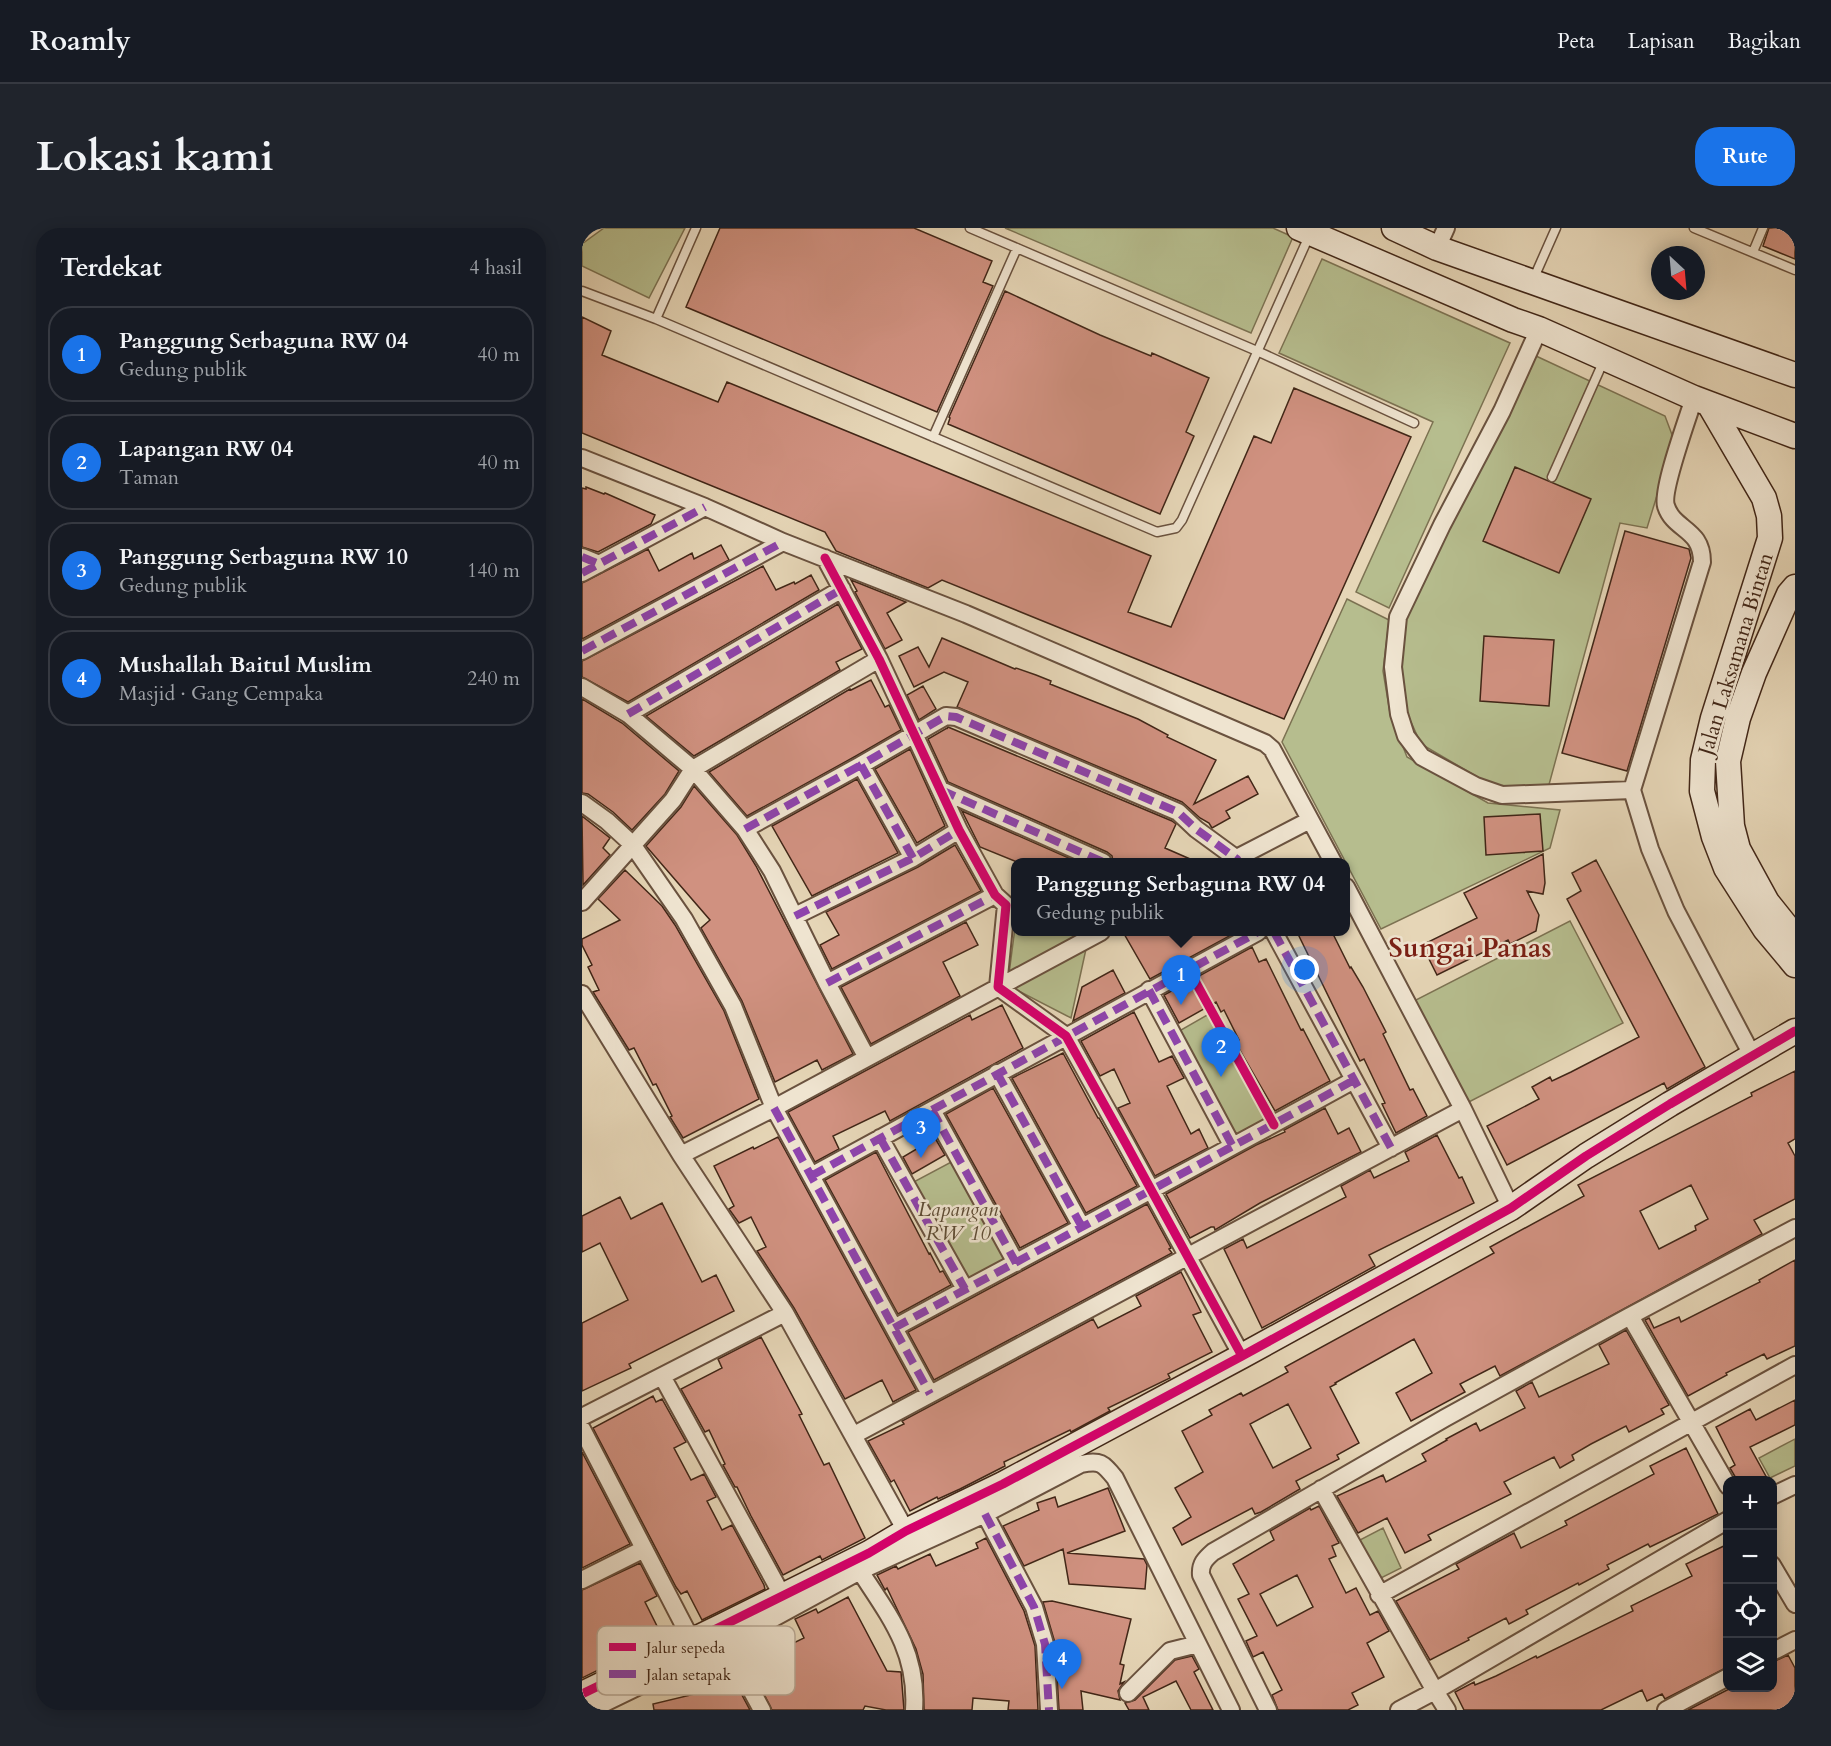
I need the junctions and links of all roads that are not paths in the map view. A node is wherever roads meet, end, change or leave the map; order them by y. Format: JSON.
{"nodes":[{"id":1,"x":696,"y":228,"type":"edge"},
{"id":2,"x":970,"y":228,"type":"edge"},
{"id":3,"x":1556,"y":228,"type":"edge"},
{"id":4,"x":1694,"y":228,"type":"edge"},
{"id":5,"x":1763,"y":228,"type":"edge"},
{"id":6,"x":1305,"y":230,"type":"edge"},
{"id":7,"x":1406,"y":230,"type":"edge"},
{"id":8,"x":1441,"y":238,"type":"edge"},
{"id":9,"x":1017,"y":248,"type":"junction"},
{"id":10,"x":1753,"y":252,"type":"junction"},
{"id":11,"x":1795,"y":270,"type":"edge"},
{"id":12,"x":1533,"y":281,"type":"junction"},
{"id":13,"x":582,"y":291,"type":"edge"},
{"id":14,"x":656,"y":319,"type":"junction"},
{"id":15,"x":1539,"y":329,"type":"junction"},
{"id":16,"x":1257,"y":351,"type":"junction"},
{"id":17,"x":1604,"y":360,"type":"junction"},
{"id":18,"x":1795,"y":375,"type":"edge"},
{"id":19,"x":1702,"y":401,"type":"junction"},
{"id":20,"x":1414,"y":423,"type":"dead end"},
{"id":21,"x":1795,"y":436,"type":"edge"},
{"id":22,"x":933,"y":437,"type":"junction"},
{"id":23,"x":582,"y":458,"type":"edge"},
{"id":24,"x":1552,"y":477,"type":"dead end"},
{"id":25,"x":705,"y":507,"type":"junction"},
{"id":26,"x":783,"y":542,"type":"junction"},
{"id":27,"x":582,"y":557,"type":"edge"},
{"id":28,"x":825,"y":558,"type":"junction"},
{"id":29,"x":599,"y":564,"type":"junction"},
{"id":30,"x":582,"y":573,"type":"edge"},
{"id":31,"x":1795,"y":587,"type":"edge"},
{"id":32,"x":842,"y":589,"type":"junction"},
{"id":33,"x":582,"y":651,"type":"edge"},
{"id":34,"x":879,"y":659,"type":"junction"},
{"id":35,"x":582,"y":687,"type":"edge"},
{"id":36,"x":628,"y":714,"type":"junction"},
{"id":37,"x":915,"y":735,"type":"junction"},
{"id":38,"x":861,"y":765,"type":"junction"},
{"id":39,"x":693,"y":769,"type":"junction"},
{"id":40,"x":941,"y":790,"type":"junction"},
{"id":41,"x":1632,"y":790,"type":"junction"},
{"id":42,"x":582,"y":804,"type":"edge"},
{"id":43,"x":1310,"y":820,"type":"junction"},
{"id":44,"x":745,"y":829,"type":"junction"},
{"id":45,"x":959,"y":830,"type":"junction"},
{"id":46,"x":632,"y":844,"type":"junction"},
{"id":47,"x":913,"y":858,"type":"junction"},
{"id":48,"x":1094,"y":858,"type":"edge"},
{"id":49,"x":1231,"y":858,"type":"edge"},
{"id":50,"x":1240,"y":858,"type":"edge"},
{"id":51,"x":1331,"y":858,"type":"edge"},
{"id":52,"x":1350,"y":895,"type":"edge"},
{"id":53,"x":582,"y":902,"type":"edge"},
{"id":54,"x":1006,"y":902,"type":"edge"},
{"id":55,"x":795,"y":916,"type":"junction"},
{"id":56,"x":1088,"y":936,"type":"edge"},
{"id":57,"x":1250,"y":936,"type":"edge"},
{"id":58,"x":1276,"y":936,"type":"edge"},
{"id":59,"x":1795,"y":937,"type":"edge"},
{"id":60,"x":1795,"y":965,"type":"edge"},
{"id":61,"x":827,"y":983,"type":"junction"},
{"id":62,"x":998,"y":987,"type":"junction"},
{"id":63,"x":1149,"y":990,"type":"junction"},
{"id":64,"x":582,"y":994,"type":"edge"},
{"id":65,"x":1795,"y":1031,"type":"edge"},
{"id":66,"x":1065,"y":1036,"type":"junction"},
{"id":67,"x":1752,"y":1055,"type":"junction"},
{"id":68,"x":867,"y":1058,"type":"junction"},
{"id":69,"x":997,"y":1073,"type":"junction"},
{"id":70,"x":1354,"y":1080,"type":"junction"},
{"id":71,"x":774,"y":1108,"type":"junction"},
{"id":72,"x":1463,"y":1109,"type":"junction"},
{"id":73,"x":932,"y":1110,"type":"junction"},
{"id":74,"x":880,"y":1138,"type":"junction"},
{"id":75,"x":1232,"y":1145,"type":"junction"},
{"id":76,"x":1391,"y":1148,"type":"junction"},
{"id":77,"x":681,"y":1155,"type":"junction"},
{"id":78,"x":811,"y":1176,"type":"junction"},
{"id":79,"x":1152,"y":1191,"type":"junction"},
{"id":80,"x":1511,"y":1208,"type":"junction"},
{"id":81,"x":1082,"y":1227,"type":"junction"},
{"id":82,"x":1795,"y":1228,"type":"edge"},
{"id":83,"x":1188,"y":1256,"type":"junction"},
{"id":84,"x":1016,"y":1263,"type":"junction"},
{"id":85,"x":965,"y":1289,"type":"junction"},
{"id":86,"x":785,"y":1313,"type":"junction"},
{"id":87,"x":1630,"y":1316,"type":"junction"},
{"id":88,"x":894,"y":1328,"type":"junction"},
{"id":89,"x":1242,"y":1356,"type":"junction"},
{"id":90,"x":1795,"y":1365,"type":"edge"},
{"id":91,"x":663,"y":1376,"type":"junction"},
{"id":92,"x":930,"y":1394,"type":"junction"},
{"id":93,"x":582,"y":1417,"type":"edge"},
{"id":94,"x":1690,"y":1421,"type":"junction"},
{"id":95,"x":582,"y":1429,"type":"edge"},
{"id":96,"x":854,"y":1436,"type":"junction"},
{"id":97,"x":1723,"y":1477,"type":"edge"},
{"id":98,"x":1003,"y":1484,"type":"junction"},
{"id":99,"x":1795,"y":1485,"type":"edge"},
{"id":100,"x":1321,"y":1489,"type":"junction"},
{"id":101,"x":1777,"y":1494,"type":"edge"},
{"id":102,"x":985,"y":1514,"type":"junction"},
{"id":103,"x":1723,"y":1523,"type":"edge"},
{"id":104,"x":906,"y":1531,"type":"junction"},
{"id":105,"x":644,"y":1550,"type":"junction"},
{"id":106,"x":864,"y":1562,"type":"junction"},
{"id":107,"x":1777,"y":1572,"type":"edge"},
{"id":108,"x":582,"y":1580,"type":"edge"},
{"id":109,"x":1379,"y":1594,"type":"junction"},
{"id":110,"x":782,"y":1595,"type":"junction"},
{"id":111,"x":1795,"y":1604,"type":"edge"},
{"id":112,"x":684,"y":1626,"type":"edge"},
{"id":113,"x":737,"y":1626,"type":"edge"},
{"id":114,"x":741,"y":1626,"type":"edge"},
{"id":115,"x":1795,"y":1640,"type":"edge"},
{"id":116,"x":1198,"y":1644,"type":"junction"},
{"id":117,"x":1777,"y":1650,"type":"edge"},
{"id":118,"x":1723,"y":1680,"type":"edge"},
{"id":119,"x":597,"y":1687,"type":"edge"},
{"id":120,"x":1435,"y":1691,"type":"junction"},
{"id":121,"x":1128,"y":1693,"type":"dead end"},
{"id":122,"x":582,"y":1694,"type":"edge"},
{"id":123,"x":617,"y":1695,"type":"edge"},
{"id":124,"x":754,"y":1695,"type":"edge"},
{"id":125,"x":590,"y":1710,"type":"edge"},
{"id":126,"x":762,"y":1710,"type":"edge"},
{"id":127,"x":914,"y":1710,"type":"edge"},
{"id":128,"x":1049,"y":1710,"type":"edge"},
{"id":129,"x":1231,"y":1710,"type":"edge"},
{"id":130,"x":1268,"y":1710,"type":"edge"},
{"id":131,"x":1400,"y":1710,"type":"edge"},
{"id":132,"x":1448,"y":1710,"type":"edge"},
{"id":133,"x":1666,"y":1710,"type":"edge"}],
"edges":[{"from":1,"to":14,"type":"lane"},
{"from":2,"to":9,"type":"lane"},
{"from":3,"to":12,"type":"lane"},
{"from":4,"to":10,"type":"lane"},
{"from":5,"to":10,"type":"lane"},
{"from":6,"to":15,"type":"main road"},
{"from":6,"to":16,"type":"lane"},
{"from":7,"to":8,"type":"main road"},
{"from":8,"to":12,"type":"main road"},
{"from":9,"to":16,"type":"lane"},
{"from":9,"to":22,"type":"lane"},
{"from":10,"to":11,"type":"lane"},
{"from":12,"to":18,"type":"main road"},
{"from":13,"to":14,"type":"lane"},
{"from":14,"to":22,"type":"lane"},
{"from":15,"to":17,"type":"main road"},
{"from":15,"to":41,"type":"street"},
{"from":16,"to":20,"type":"lane"},
{"from":16,"to":22,"type":"lane"},
{"from":17,"to":19,"type":"main road"},
{"from":17,"to":24,"type":"lane"},
{"from":19,"to":21,"type":"main road"},
{"from":19,"to":41,"type":"street"},
{"from":19,"to":60,"type":"main road","name":"Jalan Laksamana Bintan"},
{"from":23,"to":25,"type":"street"},
{"from":25,"to":26,"type":"street"},
{"from":25,"to":29,"type":"street"},
{"from":26,"to":28,"type":"street"},
{"from":26,"to":33,"type":"street"},
{"from":27,"to":29,"type":"street"},
{"from":28,"to":32,"type":"street"},
{"from":28,"to":43,"type":"street"},
{"from":29,"to":30,"type":"street"},
{"from":31,"to":59,"type":"main road","name":"Jalan Laksamana Bintan"},
{"from":32,"to":34,"type":"street"},
{"from":32,"to":36,"type":"street"},
{"from":34,"to":37,"type":"street"},
{"from":34,"to":39,"type":"street"},
{"from":35,"to":36,"type":"street"},
{"from":36,"to":39,"type":"street"},
{"from":37,"to":38,"type":"street"},
{"from":37,"to":40,"type":"street"},
{"from":37,"to":49,"type":"street"},
{"from":38,"to":44,"type":"street"},
{"from":38,"to":47,"type":"street"},
{"from":39,"to":44,"type":"street"},
{"from":39,"to":46,"type":"street"},
{"from":40,"to":45,"type":"street"},
{"from":40,"to":48,"type":"street"},
{"from":41,"to":67,"type":"street"},
{"from":42,"to":46,"type":"street"},
{"from":43,"to":50,"type":"street"},
{"from":43,"to":51,"type":"street"},
{"from":44,"to":55,"type":"street"},
{"from":45,"to":47,"type":"street"},
{"from":45,"to":54,"type":"street"},
{"from":46,"to":53,"type":"street"},
{"from":46,"to":71,"type":"street"},
{"from":47,"to":55,"type":"street"},
{"from":52,"to":72,"type":"street"},
{"from":54,"to":61,"type":"street"},
{"from":54,"to":62,"type":"street"},
{"from":55,"to":61,"type":"street"},
{"from":56,"to":62,"type":"street"},
{"from":57,"to":63,"type":"street"},
{"from":58,"to":70,"type":"street"},
{"from":61,"to":68,"type":"street"},
{"from":62,"to":66,"type":"street"},
{"from":62,"to":68,"type":"street"},
{"from":63,"to":66,"type":"street"},
{"from":63,"to":75,"type":"street"},
{"from":64,"to":77,"type":"street"},
{"from":65,"to":67,"type":"main road"},
{"from":66,"to":69,"type":"street"},
{"from":66,"to":79,"type":"street"},
{"from":67,"to":80,"type":"main road"},
{"from":68,"to":71,"type":"street"},
{"from":69,"to":73,"type":"street"},
{"from":69,"to":81,"type":"street"},
{"from":70,"to":75,"type":"street"},
{"from":70,"to":76,"type":"street"},
{"from":71,"to":77,"type":"street"},
{"from":71,"to":78,"type":"street"},
{"from":72,"to":76,"type":"street"},
{"from":72,"to":80,"type":"street"},
{"from":73,"to":74,"type":"street"},
{"from":73,"to":84,"type":"street"},
{"from":74,"to":78,"type":"street"},
{"from":74,"to":85,"type":"street"},
{"from":75,"to":79,"type":"street"},
{"from":76,"to":83,"type":"street"},
{"from":77,"to":86,"type":"street"},
{"from":78,"to":88,"type":"street"},
{"from":79,"to":81,"type":"street"},
{"from":79,"to":83,"type":"street"},
{"from":80,"to":89,"type":"main road"},
{"from":81,"to":84,"type":"street"},
{"from":82,"to":87,"type":"street"},
{"from":83,"to":89,"type":"street"},
{"from":83,"to":92,"type":"street"},
{"from":84,"to":85,"type":"street"},
{"from":85,"to":88,"type":"street"},
{"from":86,"to":91,"type":"street"},
{"from":86,"to":96,"type":"street"},
{"from":87,"to":94,"type":"street"},
{"from":87,"to":100,"type":"street"},
{"from":88,"to":92,"type":"street"},
{"from":89,"to":98,"type":"main road"},
{"from":90,"to":94,"type":"street"},
{"from":91,"to":93,"type":"street"},
{"from":91,"to":110,"type":"street"},
{"from":92,"to":96,"type":"street"},
{"from":94,"to":97,"type":"street"},
{"from":94,"to":109,"type":"street"},
{"from":95,"to":105,"type":"street"},
{"from":96,"to":104,"type":"street"},
{"from":98,"to":102,"type":"street"},
{"from":98,"to":104,"type":"main road"},
{"from":99,"to":101,"type":"street"},
{"from":100,"to":109,"type":"street"},
{"from":100,"to":130,"type":"street"},
{"from":102,"to":106,"type":"street"},
{"from":102,"to":116,"type":"street"},
{"from":102,"to":128,"type":"street"},
{"from":103,"to":120,"type":"street"},
{"from":104,"to":106,"type":"main road"},
{"from":105,"to":108,"type":"street"},
{"from":105,"to":112,"type":"street"},
{"from":106,"to":110,"type":"main road"},
{"from":106,"to":114,"type":"street"},
{"from":106,"to":127,"type":"street"},
{"from":107,"to":111,"type":"street"},
{"from":109,"to":120,"type":"street"},
{"from":110,"to":113,"type":"main road"},
{"from":115,"to":117,"type":"street"},
{"from":116,"to":121,"type":"street"},
{"from":116,"to":129,"type":"street"},
{"from":118,"to":133,"type":"street"},
{"from":119,"to":122,"type":"main road"},
{"from":120,"to":131,"type":"street"},
{"from":120,"to":132,"type":"street"},
{"from":123,"to":125,"type":"street"},
{"from":124,"to":126,"type":"street"}]}
